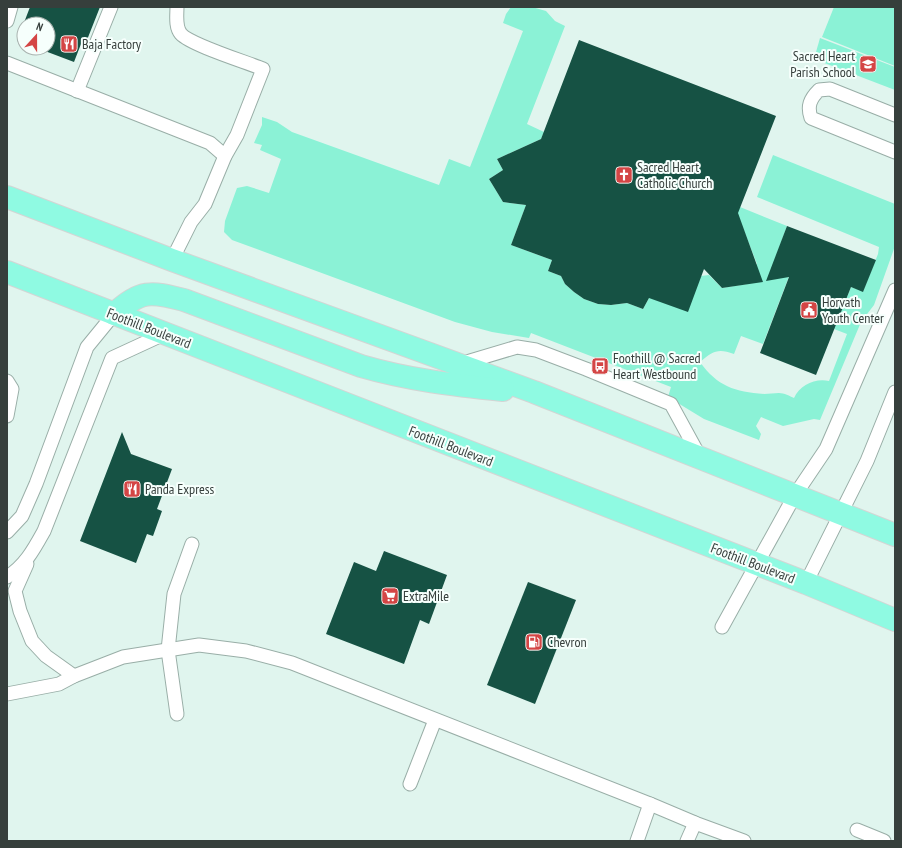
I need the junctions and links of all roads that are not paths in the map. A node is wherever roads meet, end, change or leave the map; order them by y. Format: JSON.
{"nodes":[{"id":1,"x":12,"y":7,"type":"edge"},
{"id":2,"x":110,"y":7,"type":"edge"},
{"id":3,"x":177,"y":7,"type":"edge"},
{"id":4,"x":7,"y":21,"type":"edge"},
{"id":5,"x":7,"y":63,"type":"edge"},
{"id":6,"x":77,"y":91,"type":"junction"},
{"id":7,"x":895,"y":115,"type":"edge"},
{"id":8,"x":895,"y":152,"type":"edge"},
{"id":9,"x":225,"y":156,"type":"junction"},
{"id":10,"x":7,"y":197,"type":"edge"},
{"id":11,"x":172,"y":260,"type":"junction"},
{"id":12,"x":7,"y":272,"type":"edge"},
{"id":13,"x":895,"y":290,"type":"edge"},
{"id":14,"x":114,"y":314,"type":"junction"},
{"id":15,"x":164,"y":334,"type":"junction"},
{"id":16,"x":457,"y":364,"type":"junction"},
{"id":17,"x":7,"y":381,"type":"edge"},
{"id":18,"x":534,"y":392,"type":"junction"},
{"id":19,"x":895,"y":392,"type":"edge"},
{"id":20,"x":7,"y":416,"type":"edge"},
{"id":21,"x":700,"y":457,"type":"junction"},
{"id":22,"x":795,"y":495,"type":"junction"},
{"id":23,"x":842,"y":514,"type":"junction"},
{"id":24,"x":7,"y":532,"type":"edge"},
{"id":25,"x":895,"y":535,"type":"edge"},
{"id":26,"x":192,"y":544,"type":"dead end"},
{"id":27,"x":30,"y":556,"type":"junction"},
{"id":28,"x":757,"y":564,"type":"junction"},
{"id":29,"x":7,"y":577,"type":"edge"},
{"id":30,"x":806,"y":584,"type":"junction"},
{"id":31,"x":895,"y":620,"type":"edge"},
{"id":32,"x":722,"y":627,"type":"dead end"},
{"id":33,"x":168,"y":650,"type":"junction"},
{"id":34,"x":74,"y":676,"type":"junction"},
{"id":35,"x":7,"y":694,"type":"edge"},
{"id":36,"x":177,"y":714,"type":"dead end"},
{"id":37,"x":435,"y":720,"type":"junction"},
{"id":38,"x":410,"y":784,"type":"dead end"},
{"id":39,"x":650,"y":804,"type":"junction"},
{"id":40,"x":695,"y":823,"type":"junction"},
{"id":41,"x":857,"y":830,"type":"dead end"},
{"id":42,"x":637,"y":841,"type":"edge"},
{"id":43,"x":687,"y":841,"type":"edge"},
{"id":44,"x":744,"y":841,"type":"edge"},
{"id":45,"x":884,"y":841,"type":"edge"}],
"edges":[{"from":1,"to":4,"type":"lane"},
{"from":2,"to":6,"type":"lane"},
{"from":3,"to":9,"type":"lane"},
{"from":5,"to":6,"type":"lane"},
{"from":6,"to":9,"type":"lane"},
{"from":7,"to":8,"type":"lane"},
{"from":9,"to":11,"type":"lane"},
{"from":10,"to":11,"type":"main road"},
{"from":11,"to":16,"type":"main road"},
{"from":12,"to":14,"type":"main road","name":"Foothill Boulevard"},
{"from":13,"to":22,"type":"lane"},
{"from":14,"to":15,"type":"main road","name":"Foothill Boulevard"},
{"from":14,"to":18,"type":"main road"},
{"from":14,"to":24,"type":"lane"},
{"from":15,"to":27,"type":"lane"},
{"from":15,"to":28,"type":"main road","name":"Foothill Boulevard"},
{"from":16,"to":18,"type":"main road"},
{"from":16,"to":21,"type":"lane"},
{"from":17,"to":20,"type":"lane"},
{"from":18,"to":21,"type":"main road"},
{"from":19,"to":23,"type":"lane"},
{"from":21,"to":22,"type":"main road"},
{"from":22,"to":23,"type":"main road"},
{"from":22,"to":28,"type":"lane"},
{"from":23,"to":25,"type":"main road"},
{"from":23,"to":30,"type":"lane"},
{"from":26,"to":33,"type":"lane"},
{"from":27,"to":29,"type":"lane"},
{"from":27,"to":34,"type":"lane"},
{"from":28,"to":30,"type":"main road","name":"Foothill Boulevard"},
{"from":28,"to":32,"type":"lane"},
{"from":30,"to":31,"type":"main road","name":"Foothill Boulevard"},
{"from":33,"to":34,"type":"lane"},
{"from":33,"to":36,"type":"lane"},
{"from":33,"to":37,"type":"lane"},
{"from":34,"to":35,"type":"lane"},
{"from":37,"to":38,"type":"lane"},
{"from":37,"to":39,"type":"lane"},
{"from":39,"to":40,"type":"lane"},
{"from":39,"to":42,"type":"lane"},
{"from":40,"to":43,"type":"lane"},
{"from":40,"to":44,"type":"lane"},
{"from":41,"to":45,"type":"lane"}]}
